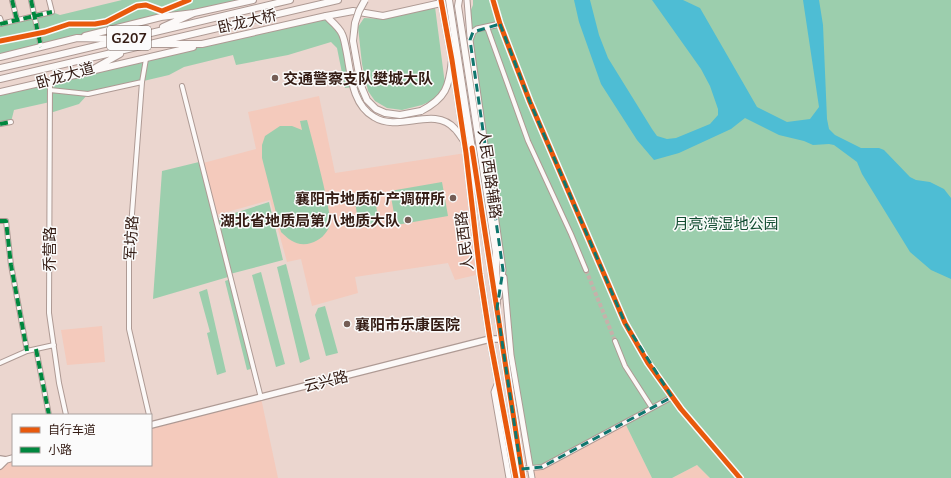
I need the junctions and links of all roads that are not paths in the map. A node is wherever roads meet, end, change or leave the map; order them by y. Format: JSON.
{"nodes":[{"id":1,"x":12,"y":0,"type":"edge"},
{"id":2,"x":31,"y":0,"type":"edge"},
{"id":3,"x":49,"y":0,"type":"edge"},
{"id":4,"x":253,"y":0,"type":"edge"},
{"id":5,"x":290,"y":0,"type":"edge"},
{"id":6,"x":338,"y":0,"type":"edge"},
{"id":7,"x":365,"y":0,"type":"edge"},
{"id":8,"x":453,"y":0,"type":"edge"},
{"id":9,"x":459,"y":0,"type":"edge"},
{"id":10,"x":467,"y":0,"type":"edge"},
{"id":11,"x":493,"y":0,"type":"edge"},
{"id":12,"x":441,"y":1,"type":"edge"},
{"id":13,"x":449,"y":3,"type":"edge"},
{"id":14,"x":194,"y":13,"type":"junction"},
{"id":15,"x":35,"y":16,"type":"junction"},
{"id":16,"x":326,"y":16,"type":"junction"},
{"id":17,"x":468,"y":17,"type":"junction"},
{"id":18,"x":0,"y":18,"type":"edge"},
{"id":19,"x":17,"y":20,"type":"junction"},
{"id":20,"x":200,"y":21,"type":"joint"},
{"id":21,"x":1,"y":24,"type":"edge"},
{"id":22,"x":500,"y":24,"type":"junction"},
{"id":23,"x":487,"y":27,"type":"junction"},
{"id":24,"x":476,"y":30,"type":"junction"},
{"id":25,"x":202,"y":32,"type":"joint"},
{"id":26,"x":149,"y":34,"type":"junction"},
{"id":27,"x":77,"y":38,"type":"junction"},
{"id":28,"x":125,"y":39,"type":"junction"},
{"id":29,"x":470,"y":40,"type":"junction"},
{"id":30,"x":152,"y":44,"type":"junction"},
{"id":31,"x":202,"y":44,"type":"junction"},
{"id":32,"x":41,"y":47,"type":"junction"},
{"id":33,"x":127,"y":50,"type":"junction"},
{"id":34,"x":2,"y":56,"type":"edge"},
{"id":35,"x":146,"y":59,"type":"junction"},
{"id":36,"x":452,"y":60,"type":"junction"},
{"id":37,"x":0,"y":68,"type":"edge"},
{"id":38,"x":88,"y":72,"type":"junction"},
{"id":39,"x":0,"y":79,"type":"edge"},
{"id":40,"x":50,"y":81,"type":"junction"},
{"id":41,"x":142,"y":82,"type":"junction"},
{"id":42,"x":182,"y":86,"type":"dead end"},
{"id":43,"x":50,"y":90,"type":"junction"},
{"id":44,"x":0,"y":92,"type":"edge"},
{"id":45,"x":11,"y":122,"type":"dead end"},
{"id":46,"x":0,"y":124,"type":"edge"},
{"id":47,"x":464,"y":141,"type":"junction"},
{"id":48,"x":0,"y":221,"type":"edge"},
{"id":49,"x":504,"y":270,"type":"junction"},
{"id":50,"x":586,"y":270,"type":"tunnel mouth"},
{"id":51,"x":497,"y":308,"type":"junction"},
{"id":52,"x":501,"y":339,"type":"junction"},
{"id":53,"x":490,"y":340,"type":"junction"},
{"id":54,"x":615,"y":341,"type":"tunnel mouth"},
{"id":55,"x":54,"y":345,"type":"junction"},
{"id":56,"x":36,"y":349,"type":"junction"},
{"id":57,"x":27,"y":351,"type":"junction"},
{"id":58,"x":0,"y":363,"type":"edge"},
{"id":59,"x":498,"y":381,"type":"junction"},
{"id":60,"x":672,"y":397,"type":"junction"},
{"id":61,"x":261,"y":398,"type":"junction"},
{"id":62,"x":652,"y":408,"type":"junction"},
{"id":63,"x":49,"y":414,"type":"edge"},
{"id":64,"x":66,"y":414,"type":"edge"},
{"id":65,"x":149,"y":414,"type":"edge"},
{"id":66,"x":152,"y":424,"type":"edge"},
{"id":67,"x":12,"y":458,"type":"edge"},
{"id":68,"x":2,"y":460,"type":"edge"},
{"id":69,"x":0,"y":466,"type":"edge"},
{"id":70,"x":530,"y":468,"type":"junction"},
{"id":71,"x":521,"y":469,"type":"junction"},
{"id":72,"x":509,"y":478,"type":"edge"},
{"id":73,"x":516,"y":478,"type":"edge"},
{"id":74,"x":523,"y":478,"type":"edge"},
{"id":75,"x":532,"y":478,"type":"edge"},
{"id":76,"x":740,"y":478,"type":"edge"}],
"edges":[{"from":1,"to":19,"type":"street"},
{"from":2,"to":15,"type":"street"},
{"from":3,"to":15,"type":"street"},
{"from":4,"to":14,"type":"main road"},
{"from":5,"to":20,"type":"main road","name":"卧龙大桥","number":"G207"},
{"from":6,"to":25,"type":"main road","name":"卧龙大桥","number":"G207"},
{"from":7,"to":36,"type":"main road","bridge":true},
{"from":8,"to":13,"type":"street"},
{"from":9,"to":51,"type":"main road"},
{"from":10,"to":17,"type":"street","name":"人民西路辅路"},
{"from":11,"to":22,"type":"street"},
{"from":12,"to":16,"type":"main road"},
{"from":12,"to":36,"type":"main road","name":"人民西路"},
{"from":13,"to":51,"type":"main road","name":"人民西路"},
{"from":14,"to":26,"type":"main road"},
{"from":14,"to":27,"type":"main road"},
{"from":15,"to":19,"type":"street"},
{"from":15,"to":32,"type":"street"},
{"from":16,"to":31,"type":"main road"},
{"from":16,"to":47,"type":"main road"},
{"from":17,"to":24,"type":"street"},
{"from":17,"to":29,"type":"street","name":"人民西路辅路"},
{"from":18,"to":21,"type":"street"},
{"from":19,"to":21,"type":"street"},
{"from":20,"to":26,"type":"main road","name":"卧龙大道","number":"G207"},
{"from":22,"to":23,"type":"street"},
{"from":22,"to":60,"type":"street"},
{"from":23,"to":24,"type":"street"},
{"from":23,"to":50,"type":"street"},
{"from":24,"to":29,"type":"street"},
{"from":25,"to":30,"type":"main road","name":"卧龙大道","number":"G207"},
{"from":26,"to":28,"type":"main road","name":"卧龙大道","number":"G207"},
{"from":27,"to":28,"type":"main road","name":"卧龙大道","number":"G207"},
{"from":27,"to":32,"type":"main road","name":"卧龙大道","number":"G207"},
{"from":28,"to":37,"type":"main road","name":"卧龙大道","number":"G207"},
{"from":29,"to":49,"type":"street","name":"人民西路辅路"},
{"from":30,"to":31,"type":"main road"},
{"from":30,"to":33,"type":"main road","name":"卧龙大道","number":"G207"},
{"from":31,"to":35,"type":"main road"},
{"from":32,"to":34,"type":"main road","name":"卧龙大道","number":"G207"},
{"from":33,"to":38,"type":"main road","name":"卧龙大道","number":"G207"},
{"from":33,"to":39,"type":"main road","name":"卧龙大道","number":"G207"},
{"from":35,"to":38,"type":"main road"},
{"from":35,"to":41,"type":"street","name":"军坊路"},
{"from":36,"to":47,"type":"main road","name":"人民西路"},
{"from":38,"to":40,"type":"main road","name":"卧龙大道","number":"G207"},
{"from":40,"to":43,"type":"street","name":"乔营路"},
{"from":40,"to":44,"type":"main road","name":"卧龙大道","number":"G207"},
{"from":41,"to":43,"type":"street"},
{"from":41,"to":65,"type":"street","name":"军坊路"},
{"from":42,"to":61,"type":"street"},
{"from":43,"to":55,"type":"street","name":"乔营路"},
{"from":45,"to":46,"type":"street"},
{"from":47,"to":53,"type":"main road","name":"人民西路"},
{"from":48,"to":57,"type":"street"},
{"from":49,"to":51,"type":"street","name":"人民西路辅路"},
{"from":49,"to":70,"type":"street"},
{"from":51,"to":52,"type":"main road","name":"人民西路"},
{"from":52,"to":53,"type":"main road","name":"云兴路"},
{"from":52,"to":71,"type":"main road","name":"人民西路"},
{"from":53,"to":59,"type":"main road","name":"人民西路"},
{"from":53,"to":61,"type":"main road","name":"云兴路"},
{"from":54,"to":62,"type":"street"},
{"from":55,"to":56,"type":"street"},
{"from":55,"to":64,"type":"street","name":"乔营路"},
{"from":56,"to":57,"type":"street"},
{"from":56,"to":63,"type":"street"},
{"from":57,"to":58,"type":"street"},
{"from":59,"to":72,"type":"street"},
{"from":59,"to":73,"type":"main road","name":"人民西路"},
{"from":60,"to":62,"type":"street"},
{"from":60,"to":76,"type":"street"},
{"from":61,"to":66,"type":"main road","name":"云兴路"},
{"from":62,"to":70,"type":"street"},
{"from":67,"to":68,"type":"main road"},
{"from":68,"to":69,"type":"main road"},
{"from":70,"to":71,"type":"street"},
{"from":70,"to":75,"type":"street"},
{"from":71,"to":74,"type":"main road","name":"人民西路"}]}
